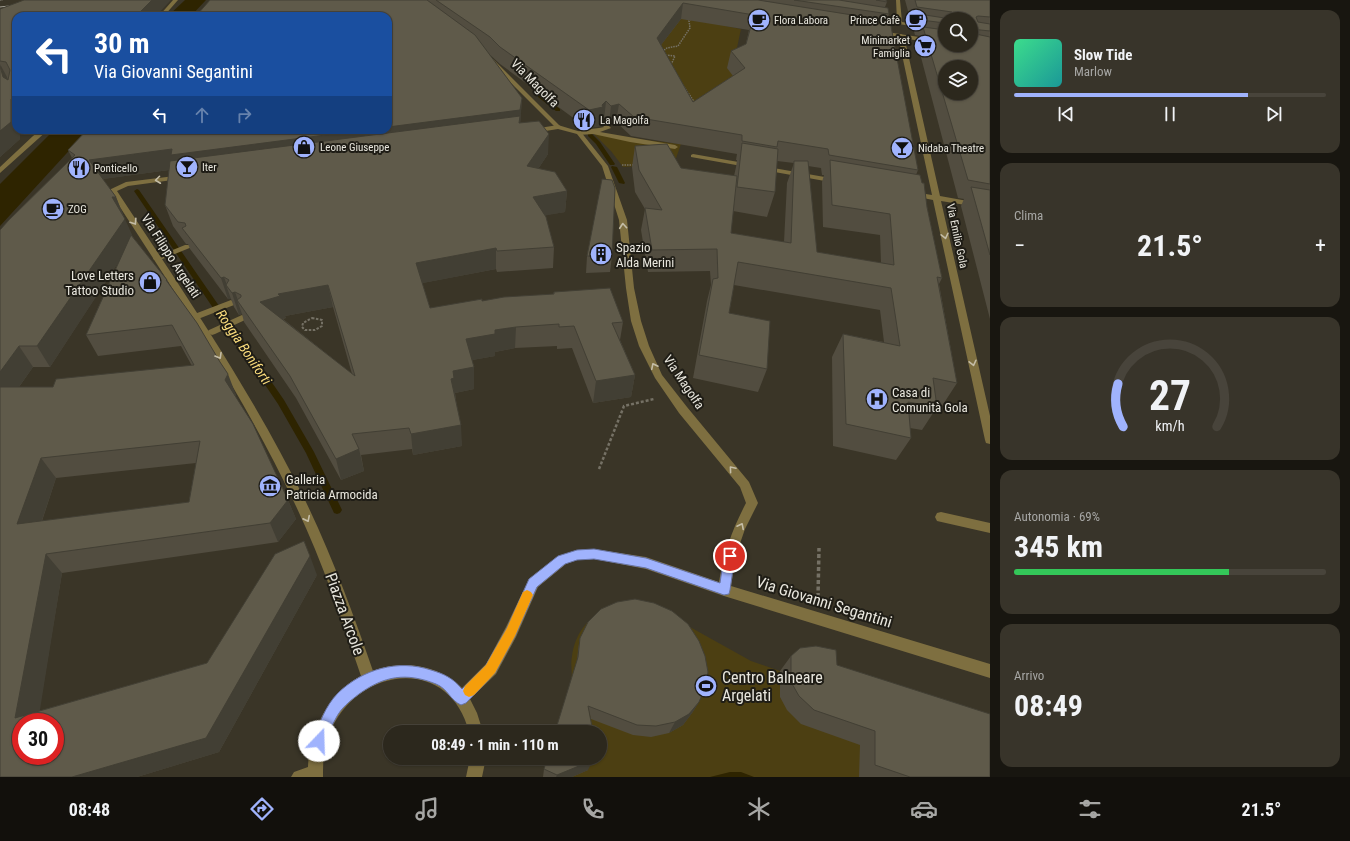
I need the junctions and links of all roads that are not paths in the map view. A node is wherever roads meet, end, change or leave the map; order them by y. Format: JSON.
{"nodes":[{"id":1,"x":176,"y":0,"type":"edge"},
{"id":2,"x":898,"y":0,"type":"edge"},
{"id":3,"x":164,"y":12,"type":"edge"},
{"id":4,"x":875,"y":19,"type":"edge"},
{"id":5,"x":900,"y":23,"type":"junction"},
{"id":6,"x":938,"y":29,"type":"edge"},
{"id":7,"x":875,"y":32,"type":"edge"},
{"id":8,"x":901,"y":36,"type":"junction"},
{"id":9,"x":938,"y":42,"type":"edge"},
{"id":10,"x":487,"y":56,"type":"edge"},
{"id":11,"x":604,"y":123,"type":"edge"},
{"id":12,"x":558,"y":127,"type":"junction"},
{"id":13,"x":528,"y":132,"type":"edge"},
{"id":14,"x":593,"y":132,"type":"junction"},
{"id":15,"x":579,"y":133,"type":"junction"},
{"id":16,"x":34,"y":134,"type":"edge"},
{"id":17,"x":39,"y":134,"type":"edge"},
{"id":18,"x":35,"y":137,"type":"junction"},
{"id":19,"x":676,"y":147,"type":"edge"},
{"id":20,"x":693,"y":156,"type":"dead end"},
{"id":21,"x":0,"y":171,"type":"edge"},
{"id":22,"x":186,"y":176,"type":"edge"},
{"id":23,"x":843,"y":182,"type":"edge"},
{"id":24,"x":905,"y":192,"type":"edge"},
{"id":25,"x":937,"y":198,"type":"junction"},
{"id":26,"x":990,"y":207,"type":"edge"},
{"id":27,"x":188,"y":247,"type":"edge"},
{"id":28,"x":157,"y":258,"type":"junction"},
{"id":29,"x":231,"y":303,"type":"edge"},
{"id":30,"x":195,"y":316,"type":"junction"},
{"id":31,"x":242,"y":318,"type":"edge"},
{"id":32,"x":212,"y":332,"type":"dead end"},
{"id":33,"x":990,"y":440,"type":"edge"},
{"id":34,"x":941,"y":516,"type":"dead end"},
{"id":35,"x":990,"y":528,"type":"edge"},
{"id":36,"x":321,"y":548,"type":"joint"},
{"id":37,"x":724,"y":590,"type":"junction"},
{"id":38,"x":990,"y":671,"type":"edge"},
{"id":39,"x":369,"y":679,"type":"junction"},
{"id":40,"x":461,"y":698,"type":"junction"},
{"id":41,"x":474,"y":725,"type":"edge"},
{"id":42,"x":477,"y":765,"type":"edge"},
{"id":43,"x":315,"y":774,"type":"edge"},
{"id":44,"x":299,"y":777,"type":"edge"},
{"id":45,"x":474,"y":777,"type":"edge"}],
"edges":[{"from":1,"to":3,"type":"street"},
{"from":2,"to":5,"type":"street"},
{"from":4,"to":5,"type":"street"},
{"from":5,"to":6,"type":"street"},
{"from":7,"to":8,"type":"street"},
{"from":8,"to":9,"type":"street"},
{"from":8,"to":25,"type":"street","name":"Via Emilio Gola"},
{"from":10,"to":12,"type":"street","name":"Via Magolfa"},
{"from":11,"to":14,"type":"street"},
{"from":12,"to":13,"type":"street"},
{"from":12,"to":15,"type":"street","name":"Via Magolfa"},
{"from":14,"to":15,"type":"street"},
{"from":14,"to":19,"type":"street"},
{"from":37,"to":15,"type":"street","name":"Via Magolfa","one_way":true},
{"from":16,"to":18,"type":"street"},
{"from":17,"to":18,"type":"street"},
{"from":18,"to":21,"type":"street"},
{"from":20,"to":23,"type":"street"},
{"from":22,"to":28,"type":"street","name":"Via Filippo Argelati","one_way":true},
{"from":24,"to":25,"type":"street"},
{"from":25,"to":26,"type":"street"},
{"from":25,"to":33,"type":"street","name":"Via Emilio Gola","one_way":true},
{"from":27,"to":28,"type":"street"},
{"from":28,"to":30,"type":"street","name":"Via Filippo Argelati"},
{"from":29,"to":30,"type":"street"},
{"from":30,"to":36,"type":"street","name":"Via Filippo Argelati","one_way":true},
{"from":31,"to":32,"type":"street"},
{"from":34,"to":35,"type":"street"},
{"from":36,"to":39,"type":"street","name":"Piazza Arcole"},
{"from":37,"to":38,"type":"street","name":"Via Giovanni Segantini"},
{"from":37,"to":40,"type":"street","name":"Via Giovanni Segantini"},
{"from":39,"to":40,"type":"street"},
{"from":39,"to":43,"type":"street"},
{"from":40,"to":41,"type":"street"},
{"from":42,"to":45,"type":"street"},
{"from":43,"to":44,"type":"street"}]}
